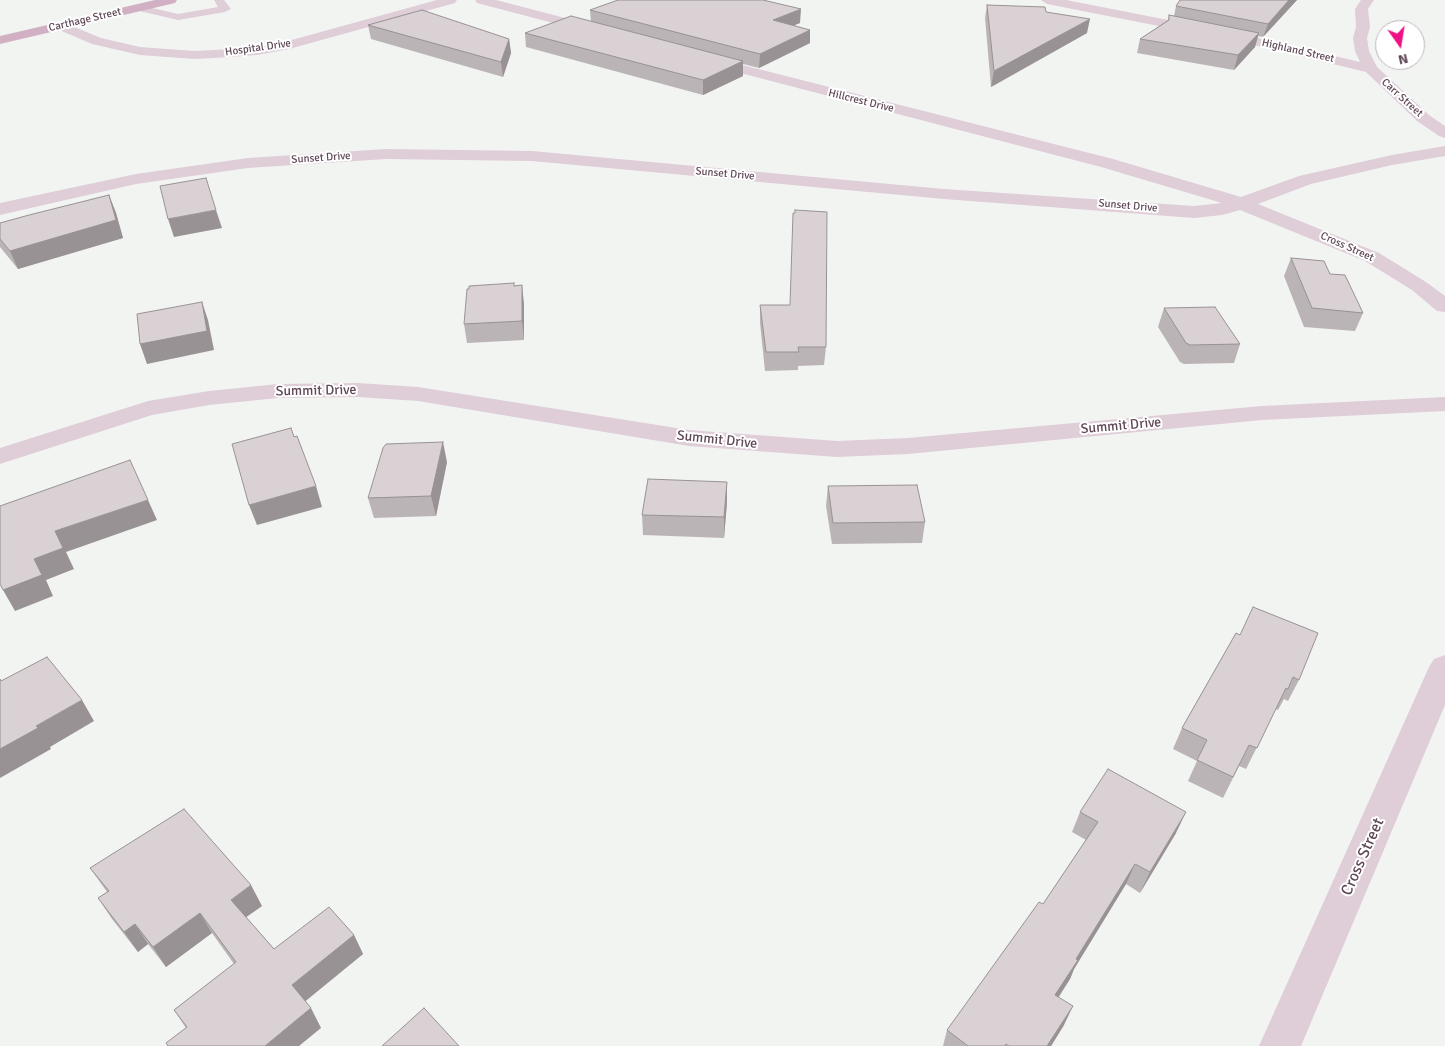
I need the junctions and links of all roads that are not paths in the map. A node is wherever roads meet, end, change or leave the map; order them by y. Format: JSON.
{"nodes":[{"id":1,"x":171,"y":0,"type":"edge"},
{"id":2,"x":219,"y":0,"type":"edge"},
{"id":3,"x":451,"y":0,"type":"edge"},
{"id":4,"x":481,"y":0,"type":"edge"},
{"id":5,"x":1047,"y":0,"type":"edge"},
{"id":6,"x":1368,"y":0,"type":"edge"},
{"id":7,"x":139,"y":8,"type":"junction"},
{"id":8,"x":62,"y":26,"type":"junction"},
{"id":9,"x":612,"y":35,"type":"edge"},
{"id":10,"x":0,"y":40,"type":"edge"},
{"id":11,"x":689,"y":55,"type":"edge"},
{"id":12,"x":1371,"y":69,"type":"junction"},
{"id":13,"x":1445,"y":133,"type":"edge"},
{"id":14,"x":1445,"y":151,"type":"edge"},
{"id":15,"x":1241,"y":204,"type":"junction"},
{"id":16,"x":0,"y":209,"type":"edge"},
{"id":17,"x":1445,"y":306,"type":"edge"},
{"id":18,"x":1445,"y":404,"type":"edge"},
{"id":19,"x":0,"y":456,"type":"edge"},
{"id":20,"x":1445,"y":667,"type":"edge"},
{"id":21,"x":1280,"y":1046,"type":"edge"}],
"edges":[{"from":1,"to":7,"type":"main road","name":"Carthage Street"},
{"from":2,"to":7,"type":"lane"},
{"from":3,"to":8,"type":"street","name":"Hospital Drive"},
{"from":4,"to":9,"type":"street"},
{"from":5,"to":12,"type":"street","name":"Highland Street"},
{"from":6,"to":12,"type":"street","name":"Carr Street"},
{"from":7,"to":8,"type":"main road","name":"Carthage Street"},
{"from":8,"to":10,"type":"main road","name":"Carthage Street"},
{"from":11,"to":15,"type":"street","name":"Hillcrest Drive"},
{"from":12,"to":13,"type":"street","name":"Carr Street"},
{"from":14,"to":15,"type":"street","name":"Sunset Drive"},
{"from":15,"to":16,"type":"street","name":"Sunset Drive"},
{"from":15,"to":17,"type":"street","name":"Cross Street"},
{"from":18,"to":19,"type":"street","name":"Summit Drive"},
{"from":20,"to":21,"type":"street","name":"Cross Street"}]}
